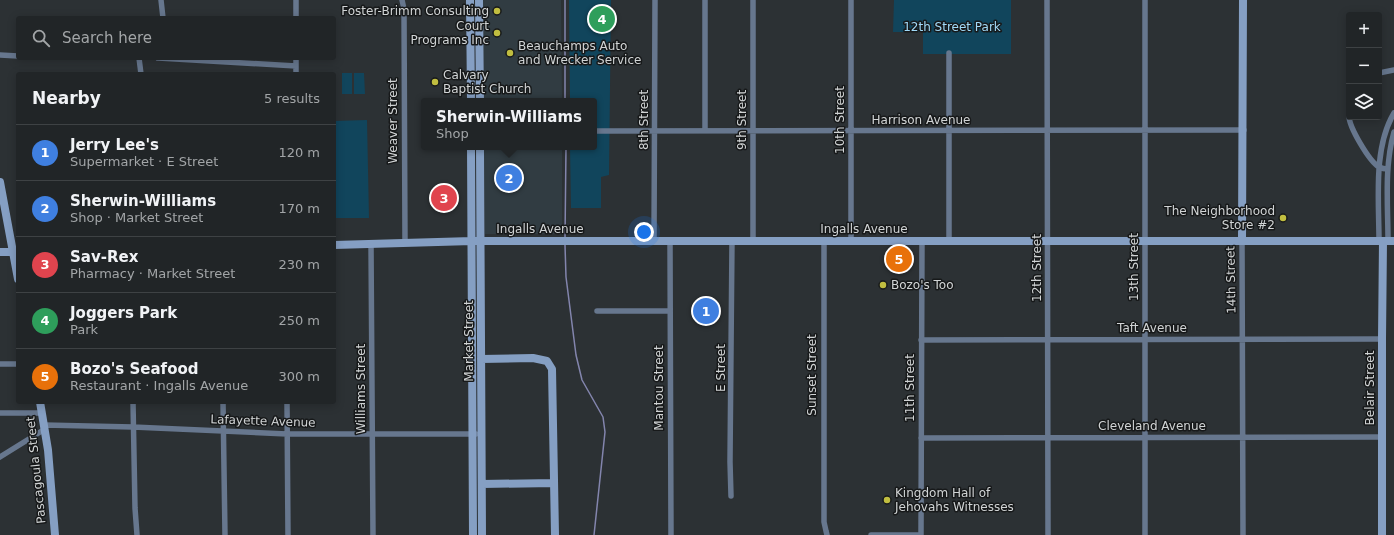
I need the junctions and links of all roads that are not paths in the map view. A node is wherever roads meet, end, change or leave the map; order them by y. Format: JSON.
{"nodes":[{"id":1,"x":161,"y":0,"type":"edge"},
{"id":2,"x":296,"y":0,"type":"edge"},
{"id":3,"x":402,"y":0,"type":"edge"},
{"id":4,"x":470,"y":0,"type":"edge"},
{"id":5,"x":479,"y":0,"type":"edge"},
{"id":6,"x":655,"y":0,"type":"edge"},
{"id":7,"x":705,"y":0,"type":"edge"},
{"id":8,"x":753,"y":0,"type":"edge"},
{"id":9,"x":851,"y":0,"type":"edge"},
{"id":10,"x":1047,"y":0,"type":"edge"},
{"id":11,"x":1145,"y":0,"type":"edge"},
{"id":12,"x":1243,"y":0,"type":"edge"},
{"id":13,"x":163,"y":16,"type":"edge"},
{"id":14,"x":296,"y":16,"type":"edge"},
{"id":15,"x":949,"y":53,"type":"dead end"},
{"id":16,"x":0,"y":55,"type":"edge"},
{"id":17,"x":16,"y":56,"type":"edge"},
{"id":18,"x":139,"y":60,"type":"edge"},
{"id":19,"x":199,"y":60,"type":"edge"},
{"id":20,"x":296,"y":60,"type":"edge"},
{"id":21,"x":296,"y":66,"type":"junction"},
{"id":22,"x":1394,"y":70,"type":"edge"},
{"id":23,"x":141,"y":72,"type":"edge"},
{"id":24,"x":296,"y":72,"type":"edge"},
{"id":25,"x":1382,"y":72,"type":"edge"},
{"id":26,"x":471,"y":98,"type":"edge"},
{"id":27,"x":480,"y":98,"type":"edge"},
{"id":28,"x":1394,"y":113,"type":"edge"},
{"id":29,"x":1350,"y":120,"type":"edge"},
{"id":30,"x":1145,"y":130,"type":"junction"},
{"id":31,"x":1244,"y":130,"type":"junction"},
{"id":32,"x":598,"y":131,"type":"dead end"},
{"id":33,"x":705,"y":131,"type":"junction"},
{"id":34,"x":753,"y":131,"type":"junction"},
{"id":35,"x":851,"y":131,"type":"junction"},
{"id":36,"x":949,"y":131,"type":"junction"},
{"id":37,"x":1047,"y":131,"type":"junction"},
{"id":38,"x":655,"y":132,"type":"junction"},
{"id":39,"x":1394,"y":132,"type":"edge"},
{"id":40,"x":471,"y":150,"type":"edge"},
{"id":41,"x":480,"y":150,"type":"edge"},
{"id":42,"x":1379,"y":167,"type":"junction"},
{"id":43,"x":1388,"y":169,"type":"junction"},
{"id":44,"x":0,"y":182,"type":"edge"},
{"id":45,"x":922,"y":240,"type":"junction"},
{"id":46,"x":949,"y":240,"type":"junction"},
{"id":47,"x":1048,"y":240,"type":"junction"},
{"id":48,"x":1145,"y":240,"type":"junction"},
{"id":49,"x":1242,"y":240,"type":"junction"},
{"id":50,"x":654,"y":241,"type":"junction"},
{"id":51,"x":670,"y":241,"type":"junction"},
{"id":52,"x":732,"y":241,"type":"junction"},
{"id":53,"x":753,"y":241,"type":"junction"},
{"id":54,"x":824,"y":241,"type":"junction"},
{"id":55,"x":851,"y":241,"type":"junction"},
{"id":56,"x":1386,"y":241,"type":"edge"},
{"id":57,"x":472,"y":242,"type":"junction"},
{"id":58,"x":481,"y":242,"type":"junction"},
{"id":59,"x":405,"y":243,"type":"junction"},
{"id":60,"x":371,"y":244,"type":"junction"},
{"id":61,"x":336,"y":245,"type":"edge"},
{"id":62,"x":0,"y":252,"type":"edge"},
{"id":63,"x":16,"y":252,"type":"edge"},
{"id":64,"x":597,"y":311,"type":"dead end"},
{"id":65,"x":670,"y":311,"type":"junction"},
{"id":66,"x":1145,"y":339,"type":"junction"},
{"id":67,"x":1243,"y":339,"type":"junction"},
{"id":68,"x":1382,"y":339,"type":"junction"},
{"id":69,"x":922,"y":340,"type":"junction"},
{"id":70,"x":1048,"y":340,"type":"junction"},
{"id":71,"x":481,"y":359,"type":"junction"},
{"id":72,"x":0,"y":364,"type":"edge"},
{"id":73,"x":16,"y":364,"type":"edge"},
{"id":74,"x":40,"y":404,"type":"edge"},
{"id":75,"x":133,"y":404,"type":"edge"},
{"id":76,"x":223,"y":404,"type":"edge"},
{"id":77,"x":287,"y":404,"type":"edge"},
{"id":78,"x":0,"y":413,"type":"edge"},
{"id":79,"x":42,"y":413,"type":"junction"},
{"id":80,"x":45,"y":427,"type":"junction"},
{"id":81,"x":133,"y":427,"type":"junction"},
{"id":82,"x":223,"y":431,"type":"junction"},
{"id":83,"x":288,"y":434,"type":"junction"},
{"id":84,"x":372,"y":434,"type":"junction"},
{"id":85,"x":473,"y":434,"type":"junction"},
{"id":86,"x":482,"y":434,"type":"junction"},
{"id":87,"x":1243,"y":437,"type":"junction"},
{"id":88,"x":1382,"y":437,"type":"junction"},
{"id":89,"x":922,"y":438,"type":"junction"},
{"id":90,"x":1047,"y":438,"type":"junction"},
{"id":91,"x":1145,"y":438,"type":"junction"},
{"id":92,"x":0,"y":456,"type":"edge"},
{"id":93,"x":554,"y":483,"type":"junction"},
{"id":94,"x":482,"y":484,"type":"junction"},
{"id":95,"x":732,"y":496,"type":"dead end"},
{"id":96,"x":55,"y":535,"type":"edge"},
{"id":97,"x":137,"y":535,"type":"edge"},
{"id":98,"x":225,"y":535,"type":"edge"},
{"id":99,"x":288,"y":535,"type":"edge"},
{"id":100,"x":373,"y":535,"type":"edge"},
{"id":101,"x":473,"y":535,"type":"edge"},
{"id":102,"x":482,"y":535,"type":"edge"},
{"id":103,"x":555,"y":535,"type":"edge"},
{"id":104,"x":671,"y":535,"type":"edge"},
{"id":105,"x":828,"y":535,"type":"edge"},
{"id":106,"x":872,"y":535,"type":"edge"},
{"id":107,"x":920,"y":535,"type":"edge"},
{"id":108,"x":1048,"y":535,"type":"edge"},
{"id":109,"x":1145,"y":535,"type":"edge"},
{"id":110,"x":1243,"y":535,"type":"edge"},
{"id":111,"x":1374,"y":535,"type":"edge"},
{"id":112,"x":1382,"y":535,"type":"edge"}],
"edges":[{"from":1,"to":13,"type":"street"},
{"from":2,"to":14,"type":"street"},
{"from":3,"to":59,"type":"street","name":"Weaver Street"},
{"from":4,"to":26,"type":"street"},
{"from":5,"to":27,"type":"street"},
{"from":6,"to":38,"type":"street","name":"8th Street"},
{"from":7,"to":33,"type":"street"},
{"from":8,"to":34,"type":"street","name":"9th Street"},
{"from":9,"to":35,"type":"street","name":"10th Street"},
{"from":10,"to":37,"type":"street","name":"12th Street"},
{"from":11,"to":30,"type":"street","name":"13th Street"},
{"from":12,"to":31,"type":"street","name":"14th Street"},
{"from":15,"to":36,"type":"street"},
{"from":16,"to":17,"type":"street"},
{"from":18,"to":23,"type":"street"},
{"from":19,"to":21,"type":"street"},
{"from":20,"to":21,"type":"street"},
{"from":21,"to":24,"type":"street"},
{"from":22,"to":25,"type":"street"},
{"from":28,"to":42,"type":"street","name":"Belair Street"},
{"from":29,"to":42,"type":"street"},
{"from":30,"to":31,"type":"street","name":"Harrison Avenue"},
{"from":30,"to":37,"type":"street","name":"Harrison Avenue"},
{"from":30,"to":48,"type":"street","name":"13th Street"},
{"from":31,"to":49,"type":"street","name":"14th Street"},
{"from":32,"to":38,"type":"street","name":"Harrison Avenue"},
{"from":33,"to":34,"type":"street","name":"Harrison Avenue"},
{"from":33,"to":38,"type":"street","name":"Harrison Avenue"},
{"from":34,"to":35,"type":"street","name":"Harrison Avenue"},
{"from":34,"to":53,"type":"street","name":"9th Street"},
{"from":35,"to":36,"type":"street","name":"Harrison Avenue"},
{"from":35,"to":55,"type":"street","name":"10th Street"},
{"from":36,"to":37,"type":"street","name":"Harrison Avenue"},
{"from":36,"to":46,"type":"street"},
{"from":37,"to":47,"type":"street","name":"12th Street"},
{"from":38,"to":50,"type":"street","name":"8th Street"},
{"from":39,"to":43,"type":"street","name":"Belair Street"},
{"from":40,"to":57,"type":"street","name":"Market Street"},
{"from":41,"to":58,"type":"street","name":"Market Street"},
{"from":42,"to":43,"type":"street"},
{"from":42,"to":56,"type":"street","name":"Belair Street"},
{"from":43,"to":56,"type":"street","name":"Belair Street"},
{"from":44,"to":63,"type":"street"},
{"from":45,"to":46,"type":"street","name":"Ingalls Avenue"},
{"from":45,"to":55,"type":"street","name":"Ingalls Avenue"},
{"from":45,"to":69,"type":"street","name":"11th Street"},
{"from":46,"to":47,"type":"street","name":"Ingalls Avenue"},
{"from":47,"to":48,"type":"street","name":"Ingalls Avenue"},
{"from":47,"to":70,"type":"street","name":"12th Street"},
{"from":48,"to":49,"type":"street","name":"Ingalls Avenue"},
{"from":48,"to":66,"type":"street","name":"13th Street"},
{"from":49,"to":56,"type":"street","name":"Ingalls Avenue"},
{"from":49,"to":67,"type":"street","name":"14th Street"},
{"from":50,"to":51,"type":"street","name":"Ingalls Avenue"},
{"from":50,"to":58,"type":"street","name":"Ingalls Avenue"},
{"from":51,"to":52,"type":"street","name":"Ingalls Avenue"},
{"from":51,"to":65,"type":"street","name":"Mantou Street"},
{"from":52,"to":53,"type":"street","name":"Ingalls Avenue"},
{"from":52,"to":95,"type":"street","name":"E Street"},
{"from":53,"to":54,"type":"street","name":"Ingalls Avenue"},
{"from":54,"to":55,"type":"street","name":"Ingalls Avenue"},
{"from":54,"to":105,"type":"street","name":"Sunset Street"},
{"from":56,"to":68,"type":"street","name":"Belair Street"},
{"from":57,"to":58,"type":"street","name":"Ingalls Avenue"},
{"from":57,"to":59,"type":"street","name":"Ingalls Avenue"},
{"from":57,"to":85,"type":"street","name":"Market Street"},
{"from":58,"to":71,"type":"street","name":"Market Street"},
{"from":59,"to":60,"type":"street","name":"Ingalls Avenue"},
{"from":60,"to":61,"type":"street","name":"Ingalls Avenue"},
{"from":60,"to":84,"type":"street","name":"Williams Street"},
{"from":62,"to":63,"type":"street"},
{"from":64,"to":65,"type":"street"},
{"from":65,"to":104,"type":"street","name":"Mantou Street"},
{"from":66,"to":67,"type":"street","name":"Taft Avenue"},
{"from":66,"to":70,"type":"street","name":"Taft Avenue"},
{"from":66,"to":91,"type":"street","name":"13th Street"},
{"from":67,"to":68,"type":"street","name":"Taft Avenue"},
{"from":67,"to":87,"type":"street","name":"14th Street"},
{"from":68,"to":88,"type":"street","name":"Belair Street"},
{"from":69,"to":70,"type":"street","name":"Taft Avenue"},
{"from":69,"to":89,"type":"street","name":"11th Street"},
{"from":70,"to":90,"type":"street","name":"12th Street"},
{"from":71,"to":86,"type":"street","name":"Market Street"},
{"from":71,"to":93,"type":"street"},
{"from":72,"to":73,"type":"street"},
{"from":74,"to":79,"type":"street","name":"Pascagoula Street"},
{"from":75,"to":81,"type":"street"},
{"from":76,"to":82,"type":"street"},
{"from":77,"to":83,"type":"street"},
{"from":78,"to":79,"type":"street"},
{"from":79,"to":80,"type":"street","name":"Pascagoula Street"},
{"from":80,"to":81,"type":"street","name":"Lafayette Avenue"},
{"from":80,"to":92,"type":"street"},
{"from":80,"to":96,"type":"street","name":"Pascagoula Street"},
{"from":81,"to":82,"type":"street","name":"Lafayette Avenue"},
{"from":81,"to":97,"type":"street"},
{"from":82,"to":83,"type":"street","name":"Lafayette Avenue"},
{"from":82,"to":98,"type":"street"},
{"from":83,"to":84,"type":"street","name":"Lafayette Avenue"},
{"from":83,"to":99,"type":"street"},
{"from":84,"to":85,"type":"street","name":"Lafayette Avenue"},
{"from":84,"to":100,"type":"street","name":"Williams Street"},
{"from":85,"to":86,"type":"street","name":"Lafayette Avenue"},
{"from":85,"to":101,"type":"street","name":"Market Street"},
{"from":86,"to":94,"type":"street","name":"Market Street"},
{"from":87,"to":88,"type":"street","name":"Cleveland Avenue"},
{"from":87,"to":91,"type":"street","name":"Cleveland Avenue"},
{"from":87,"to":110,"type":"street","name":"14th Street"},
{"from":88,"to":112,"type":"street","name":"Belair Street"},
{"from":89,"to":90,"type":"street","name":"Cleveland Avenue"},
{"from":89,"to":107,"type":"street","name":"11th Street"},
{"from":90,"to":91,"type":"street","name":"Cleveland Avenue"},
{"from":90,"to":108,"type":"street","name":"12th Street"},
{"from":91,"to":109,"type":"street","name":"13th Street"},
{"from":93,"to":94,"type":"street"},
{"from":93,"to":103,"type":"street"},
{"from":94,"to":102,"type":"street","name":"Market Street"},
{"from":106,"to":107,"type":"street"},
{"from":111,"to":112,"type":"street"}]}
